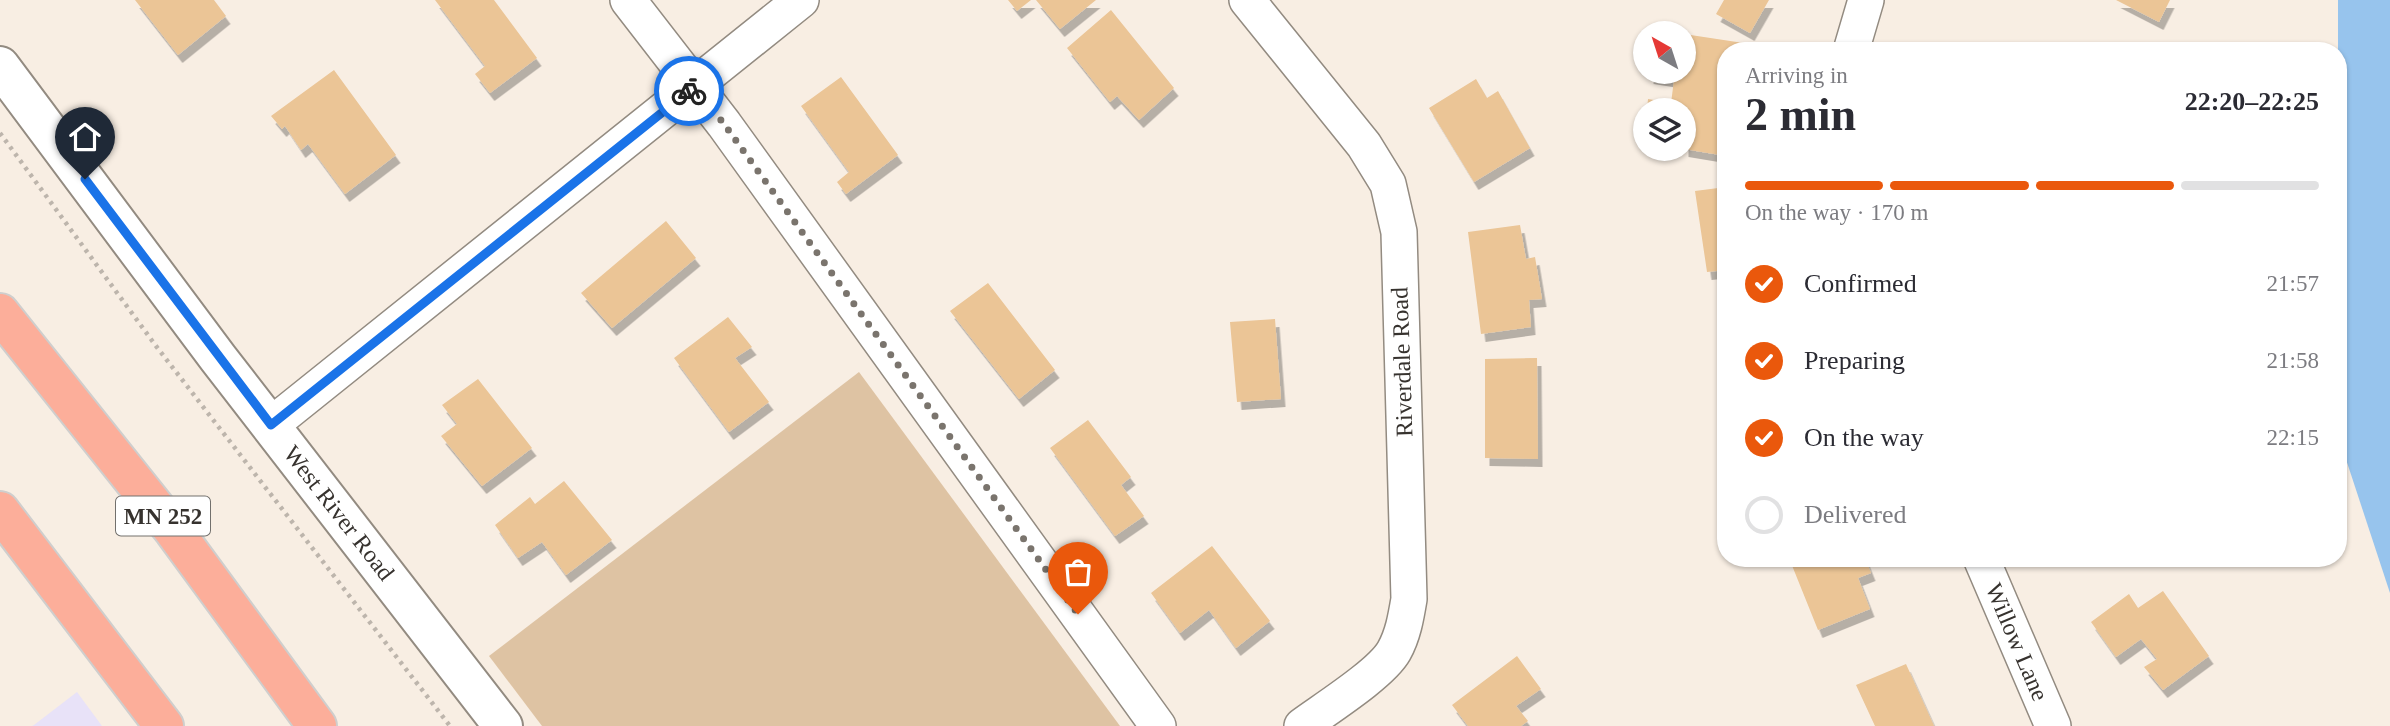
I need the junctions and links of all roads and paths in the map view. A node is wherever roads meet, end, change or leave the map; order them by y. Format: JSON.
{"nodes":[{"id":1,"x":628,"y":0,"type":"edge"},
{"id":2,"x":801,"y":0,"type":"edge"},
{"id":3,"x":1247,"y":0,"type":"edge"},
{"id":4,"x":1866,"y":0,"type":"edge"},
{"id":5,"x":1854,"y":42,"type":"edge"},
{"id":6,"x":0,"y":66,"type":"edge"},
{"id":7,"x":694,"y":86,"type":"junction"},
{"id":8,"x":0,"y":133,"type":"edge"},
{"id":9,"x":0,"y":313,"type":"edge"},
{"id":10,"x":271,"y":425,"type":"junction"},
{"id":11,"x":0,"y":511,"type":"edge"},
{"id":12,"x":1985,"y":567,"type":"edge"},
{"id":13,"x":164,"y":726,"type":"edge"},
{"id":14,"x":317,"y":726,"type":"edge"},
{"id":15,"x":450,"y":726,"type":"edge"},
{"id":16,"x":503,"y":726,"type":"edge"},
{"id":17,"x":1158,"y":726,"type":"edge"},
{"id":18,"x":1302,"y":726,"type":"edge"},
{"id":19,"x":2053,"y":726,"type":"edge"}],
"edges":[{"from":1,"to":7,"type":"street"},
{"from":2,"to":7,"type":"street"},
{"from":3,"to":18,"type":"street","name":"Riverdale Road"},
{"from":4,"to":5,"type":"street"},
{"from":6,"to":10,"type":"street","name":"West River Road"},
{"from":7,"to":10,"type":"street"},
{"from":7,"to":17,"type":"street"},
{"from":8,"to":15,"type":"path"},
{"from":9,"to":14,"type":"highway","number":"MN 252"},
{"from":10,"to":16,"type":"street","name":"West River Road"},
{"from":11,"to":13,"type":"highway"},
{"from":12,"to":19,"type":"street","name":"Willow Lane"}]}
